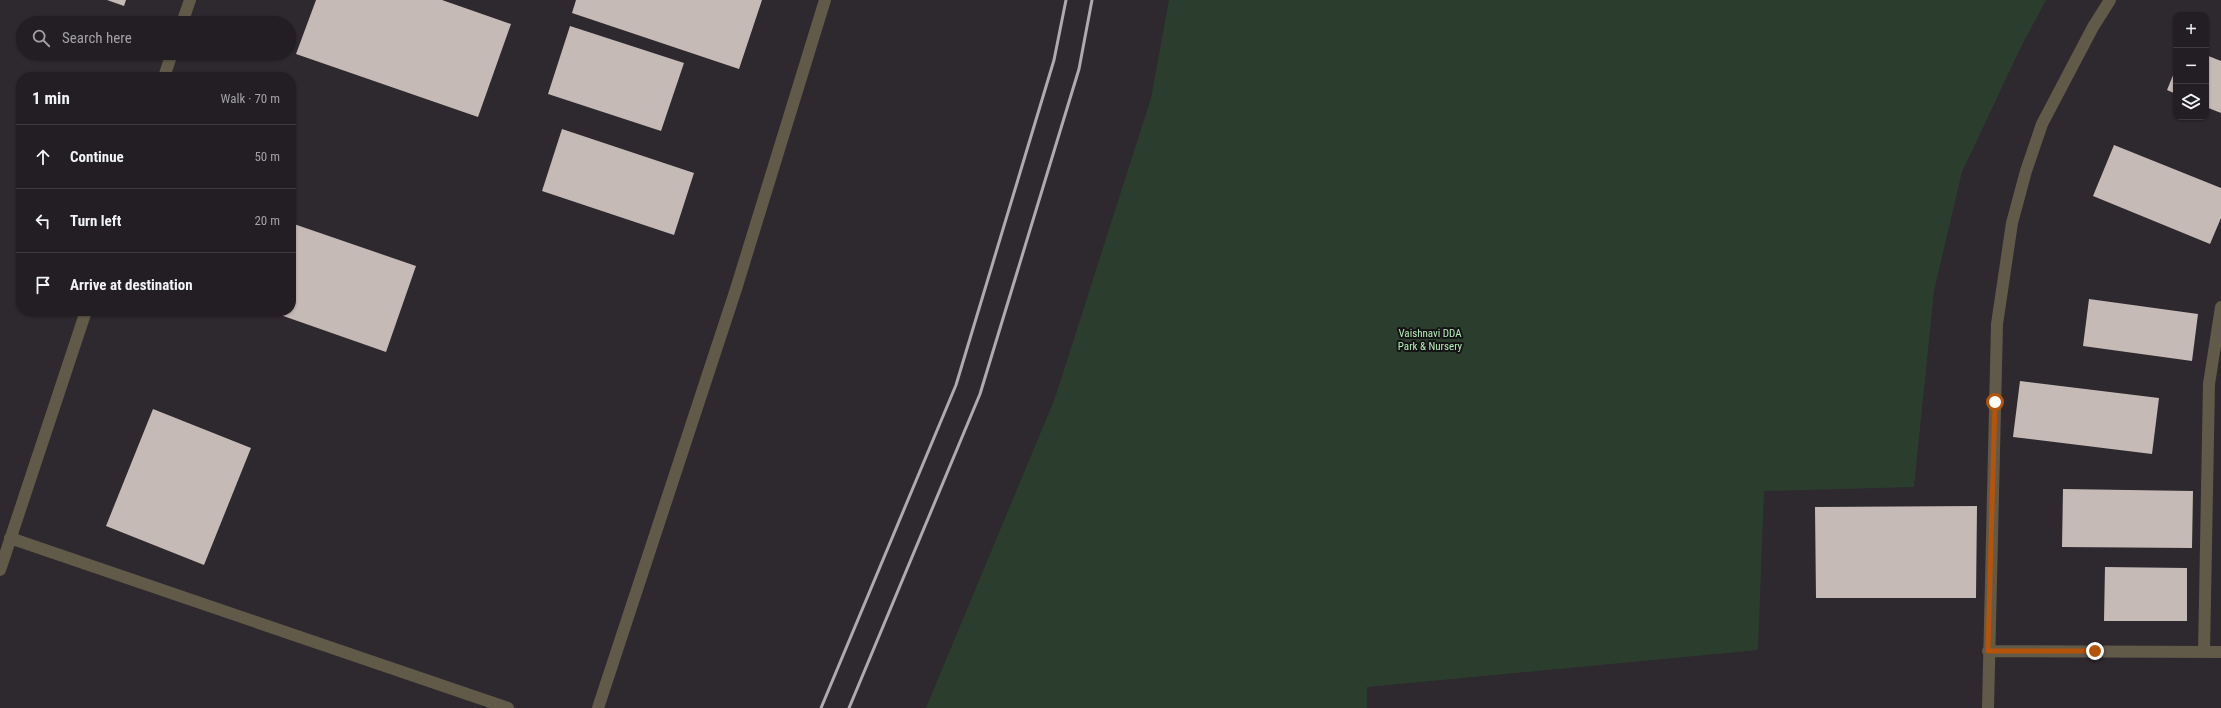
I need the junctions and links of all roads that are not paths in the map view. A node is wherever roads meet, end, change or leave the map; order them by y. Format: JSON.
{"nodes":[{"id":1,"x":190,"y":0,"type":"edge"},
{"id":2,"x":825,"y":0,"type":"edge"},
{"id":3,"x":2110,"y":0,"type":"edge"},
{"id":4,"x":184,"y":16,"type":"edge"},
{"id":5,"x":170,"y":60,"type":"edge"},
{"id":6,"x":166,"y":72,"type":"edge"},
{"id":7,"x":2221,"y":307,"type":"edge"},
{"id":8,"x":84,"y":316,"type":"edge"},
{"id":9,"x":10,"y":538,"type":"junction"},
{"id":10,"x":0,"y":570,"type":"edge"},
{"id":11,"x":1988,"y":651,"type":"junction"},
{"id":12,"x":2204,"y":652,"type":"junction"},
{"id":13,"x":2221,"y":652,"type":"edge"},
{"id":14,"x":508,"y":708,"type":"edge"},
{"id":15,"x":598,"y":708,"type":"edge"},
{"id":16,"x":1988,"y":708,"type":"edge"}],
"edges":[{"from":1,"to":4,"type":"street"},
{"from":2,"to":15,"type":"street"},
{"from":3,"to":11,"type":"street"},
{"from":5,"to":6,"type":"street"},
{"from":7,"to":12,"type":"street"},
{"from":8,"to":9,"type":"street"},
{"from":9,"to":10,"type":"street"},
{"from":9,"to":14,"type":"street"},
{"from":11,"to":12,"type":"street"},
{"from":11,"to":16,"type":"street"},
{"from":12,"to":13,"type":"street"}]}
